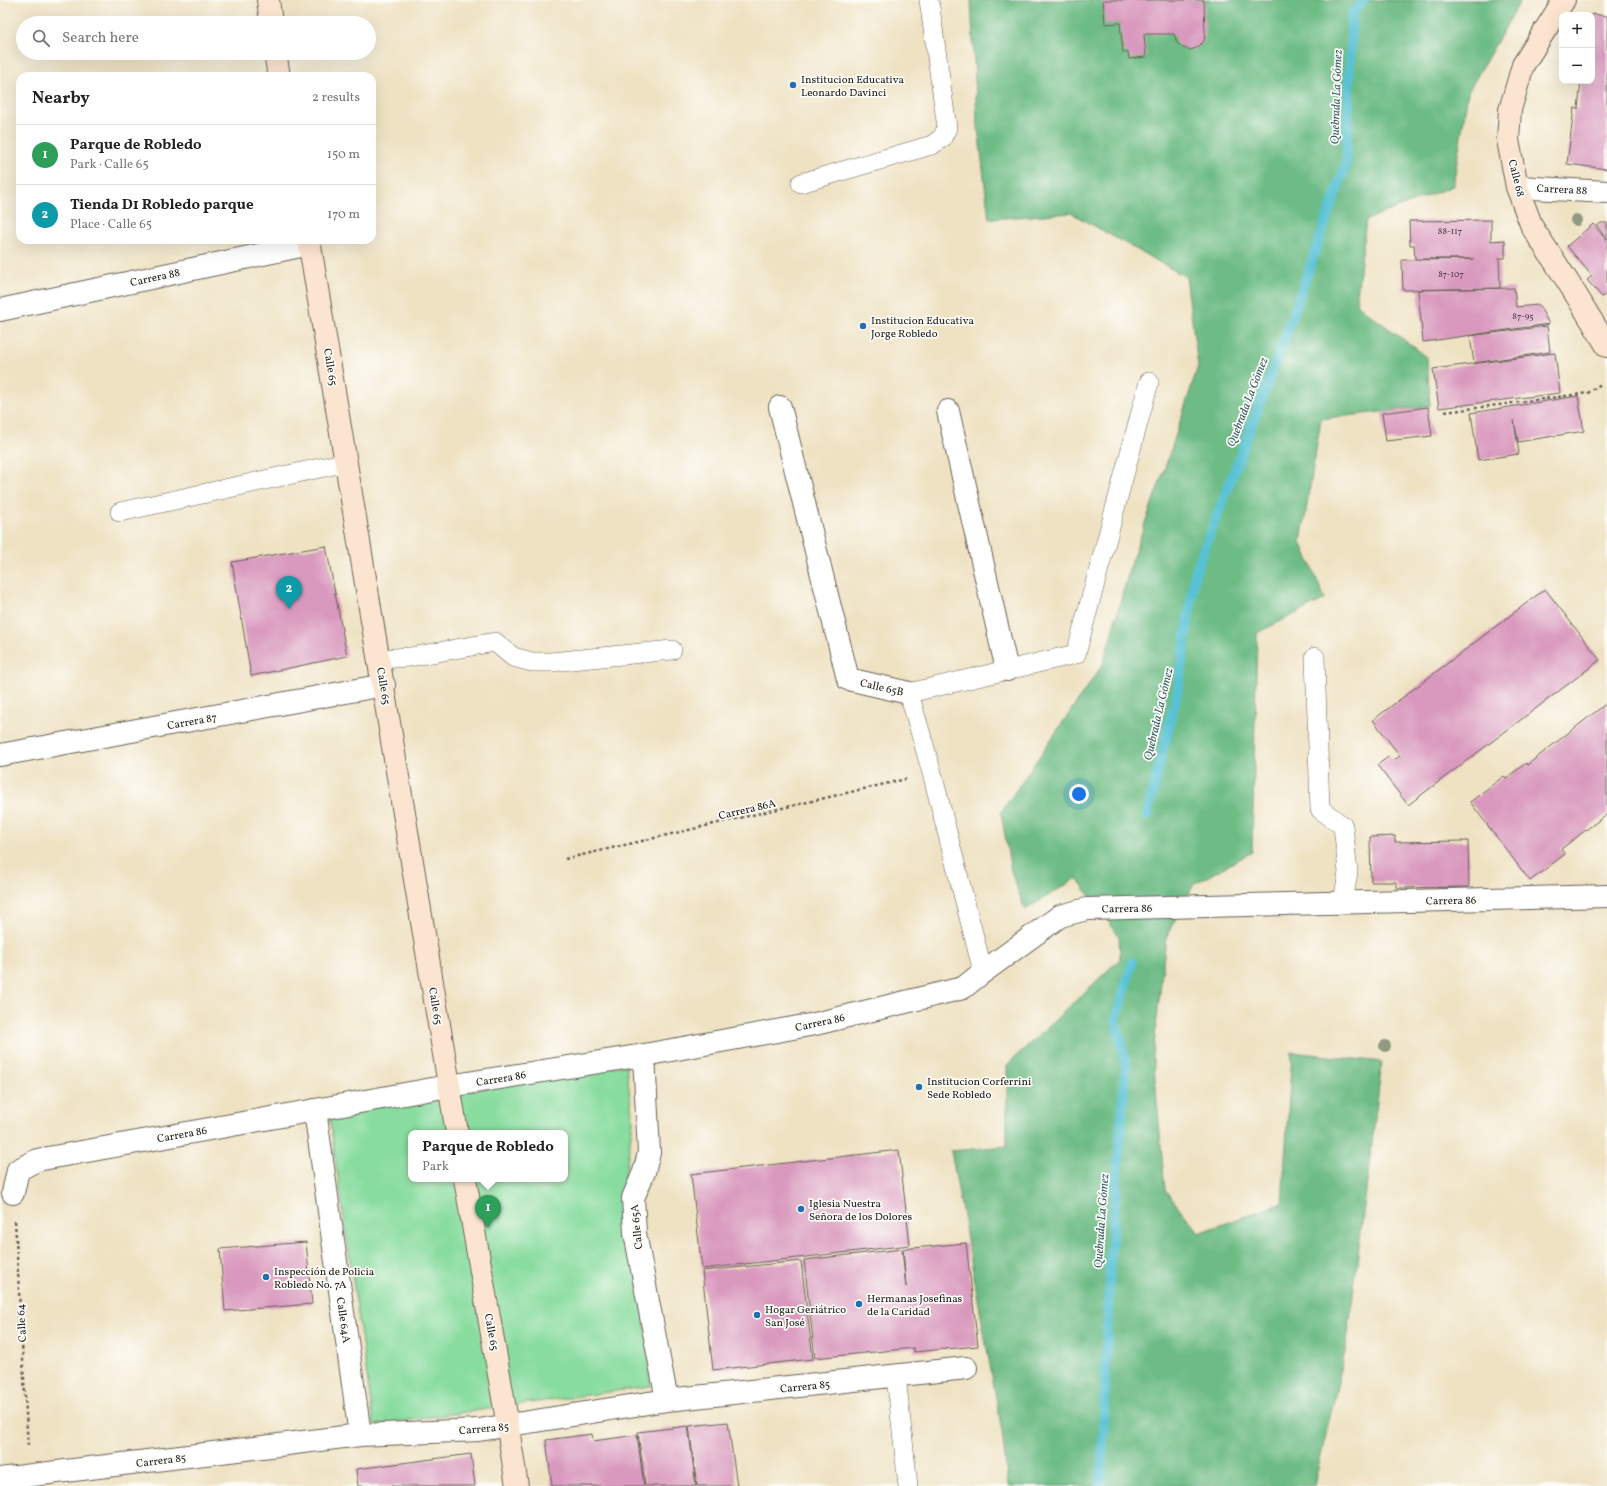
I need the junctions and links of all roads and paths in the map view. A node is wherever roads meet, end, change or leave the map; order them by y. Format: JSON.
{"nodes":[{"id":1,"x":268,"y":0,"type":"edge"},
{"id":2,"x":929,"y":0,"type":"edge"},
{"id":3,"x":1564,"y":0,"type":"edge"},
{"id":4,"x":270,"y":16,"type":"edge"},
{"id":5,"x":276,"y":60,"type":"edge"},
{"id":6,"x":278,"y":72,"type":"edge"},
{"id":7,"x":801,"y":183,"type":"dead end"},
{"id":8,"x":1517,"y":187,"type":"junction"},
{"id":9,"x":1607,"y":192,"type":"edge"},
{"id":10,"x":301,"y":244,"type":"edge"},
{"id":11,"x":310,"y":244,"type":"edge"},
{"id":12,"x":0,"y":310,"type":"edge"},
{"id":13,"x":1607,"y":346,"type":"edge"},
{"id":14,"x":1149,"y":382,"type":"dead end"},
{"id":15,"x":1602,"y":383,"type":"dead end"},
{"id":16,"x":780,"y":407,"type":"dead end"},
{"id":17,"x":948,"y":411,"type":"dead end"},
{"id":18,"x":1445,"y":412,"type":"dead end"},
{"id":19,"x":347,"y":462,"type":"junction"},
{"id":20,"x":120,"y":512,"type":"dead end"},
{"id":21,"x":672,"y":650,"type":"dead end"},
{"id":22,"x":1315,"y":657,"type":"dead end"},
{"id":23,"x":379,"y":659,"type":"junction"},
{"id":24,"x":1007,"y":670,"type":"junction"},
{"id":25,"x":384,"y":685,"type":"junction"},
{"id":26,"x":909,"y":693,"type":"junction"},
{"id":27,"x":0,"y":755,"type":"edge"},
{"id":28,"x":932,"y":773,"type":"junction"},
{"id":29,"x":565,"y":859,"type":"dead end"},
{"id":30,"x":1607,"y":896,"type":"edge"},
{"id":31,"x":1343,"y":903,"type":"junction"},
{"id":32,"x":982,"y":972,"type":"junction"},
{"id":33,"x":644,"y":1055,"type":"junction"},
{"id":34,"x":449,"y":1086,"type":"junction"},
{"id":35,"x":315,"y":1110,"type":"junction"},
{"id":36,"x":456,"y":1130,"type":"edge"},
{"id":37,"x":466,"y":1182,"type":"edge"},
{"id":38,"x":13,"y":1192,"type":"joint"},
{"id":39,"x":966,"y":1368,"type":"dead end"},
{"id":40,"x":896,"y":1376,"type":"junction"},
{"id":41,"x":667,"y":1400,"type":"junction"},
{"id":42,"x":508,"y":1426,"type":"junction"},
{"id":43,"x":360,"y":1435,"type":"junction"},
{"id":44,"x":29,"y":1476,"type":"junction"},
{"id":45,"x":0,"y":1480,"type":"edge"},
{"id":46,"x":517,"y":1486,"type":"edge"},
{"id":47,"x":908,"y":1486,"type":"edge"}],
"edges":[{"from":1,"to":4,"type":"main road"},
{"from":2,"to":7,"type":"lane"},
{"from":3,"to":8,"type":"main road","name":"Calle 68"},
{"from":5,"to":6,"type":"main road"},
{"from":8,"to":9,"type":"street","name":"Carrera 88"},
{"from":8,"to":13,"type":"main road","name":"Calle 68"},
{"from":10,"to":12,"type":"street","name":"Carrera 88"},
{"from":11,"to":19,"type":"main road","name":"Calle 65"},
{"from":14,"to":24,"type":"lane"},
{"from":15,"to":18,"type":"path"},
{"from":16,"to":26,"type":"street","name":"Calle 65B"},
{"from":17,"to":24,"type":"street"},
{"from":19,"to":20,"type":"lane"},
{"from":19,"to":23,"type":"main road","name":"Calle 65"},
{"from":21,"to":23,"type":"lane"},
{"from":22,"to":31,"type":"lane"},
{"from":23,"to":25,"type":"main road","name":"Calle 65"},
{"from":24,"to":26,"type":"lane"},
{"from":25,"to":27,"type":"street","name":"Carrera 87"},
{"from":25,"to":34,"type":"main road","name":"Calle 65"},
{"from":26,"to":28,"type":"lane","name":"Calle 65B"},
{"from":28,"to":29,"type":"path","name":"Carrera 86A"},
{"from":28,"to":32,"type":"lane","name":"Calle 65B"},
{"from":30,"to":31,"type":"street","name":"Carrera 86"},
{"from":31,"to":32,"type":"street","name":"Carrera 86"},
{"from":32,"to":33,"type":"street","name":"Carrera 86"},
{"from":33,"to":34,"type":"street","name":"Carrera 86"},
{"from":33,"to":41,"type":"street","name":"Calle 65A"},
{"from":34,"to":35,"type":"street","name":"Carrera 86"},
{"from":34,"to":36,"type":"main road","name":"Calle 65"},
{"from":35,"to":38,"type":"street","name":"Carrera 86"},
{"from":35,"to":43,"type":"street","name":"Calle 64A"},
{"from":37,"to":42,"type":"main road","name":"Calle 65"},
{"from":38,"to":44,"type":"path","name":"Calle 64"},
{"from":39,"to":40,"type":"street","name":"Carrera 85"},
{"from":40,"to":41,"type":"street","name":"Carrera 85"},
{"from":40,"to":47,"type":"lane"},
{"from":41,"to":42,"type":"street","name":"Carrera 85"},
{"from":42,"to":43,"type":"street","name":"Carrera 85"},
{"from":42,"to":46,"type":"main road","name":"Calle 65"},
{"from":43,"to":44,"type":"street","name":"Carrera 85"},
{"from":44,"to":45,"type":"street","name":"Carrera 85"}]}
